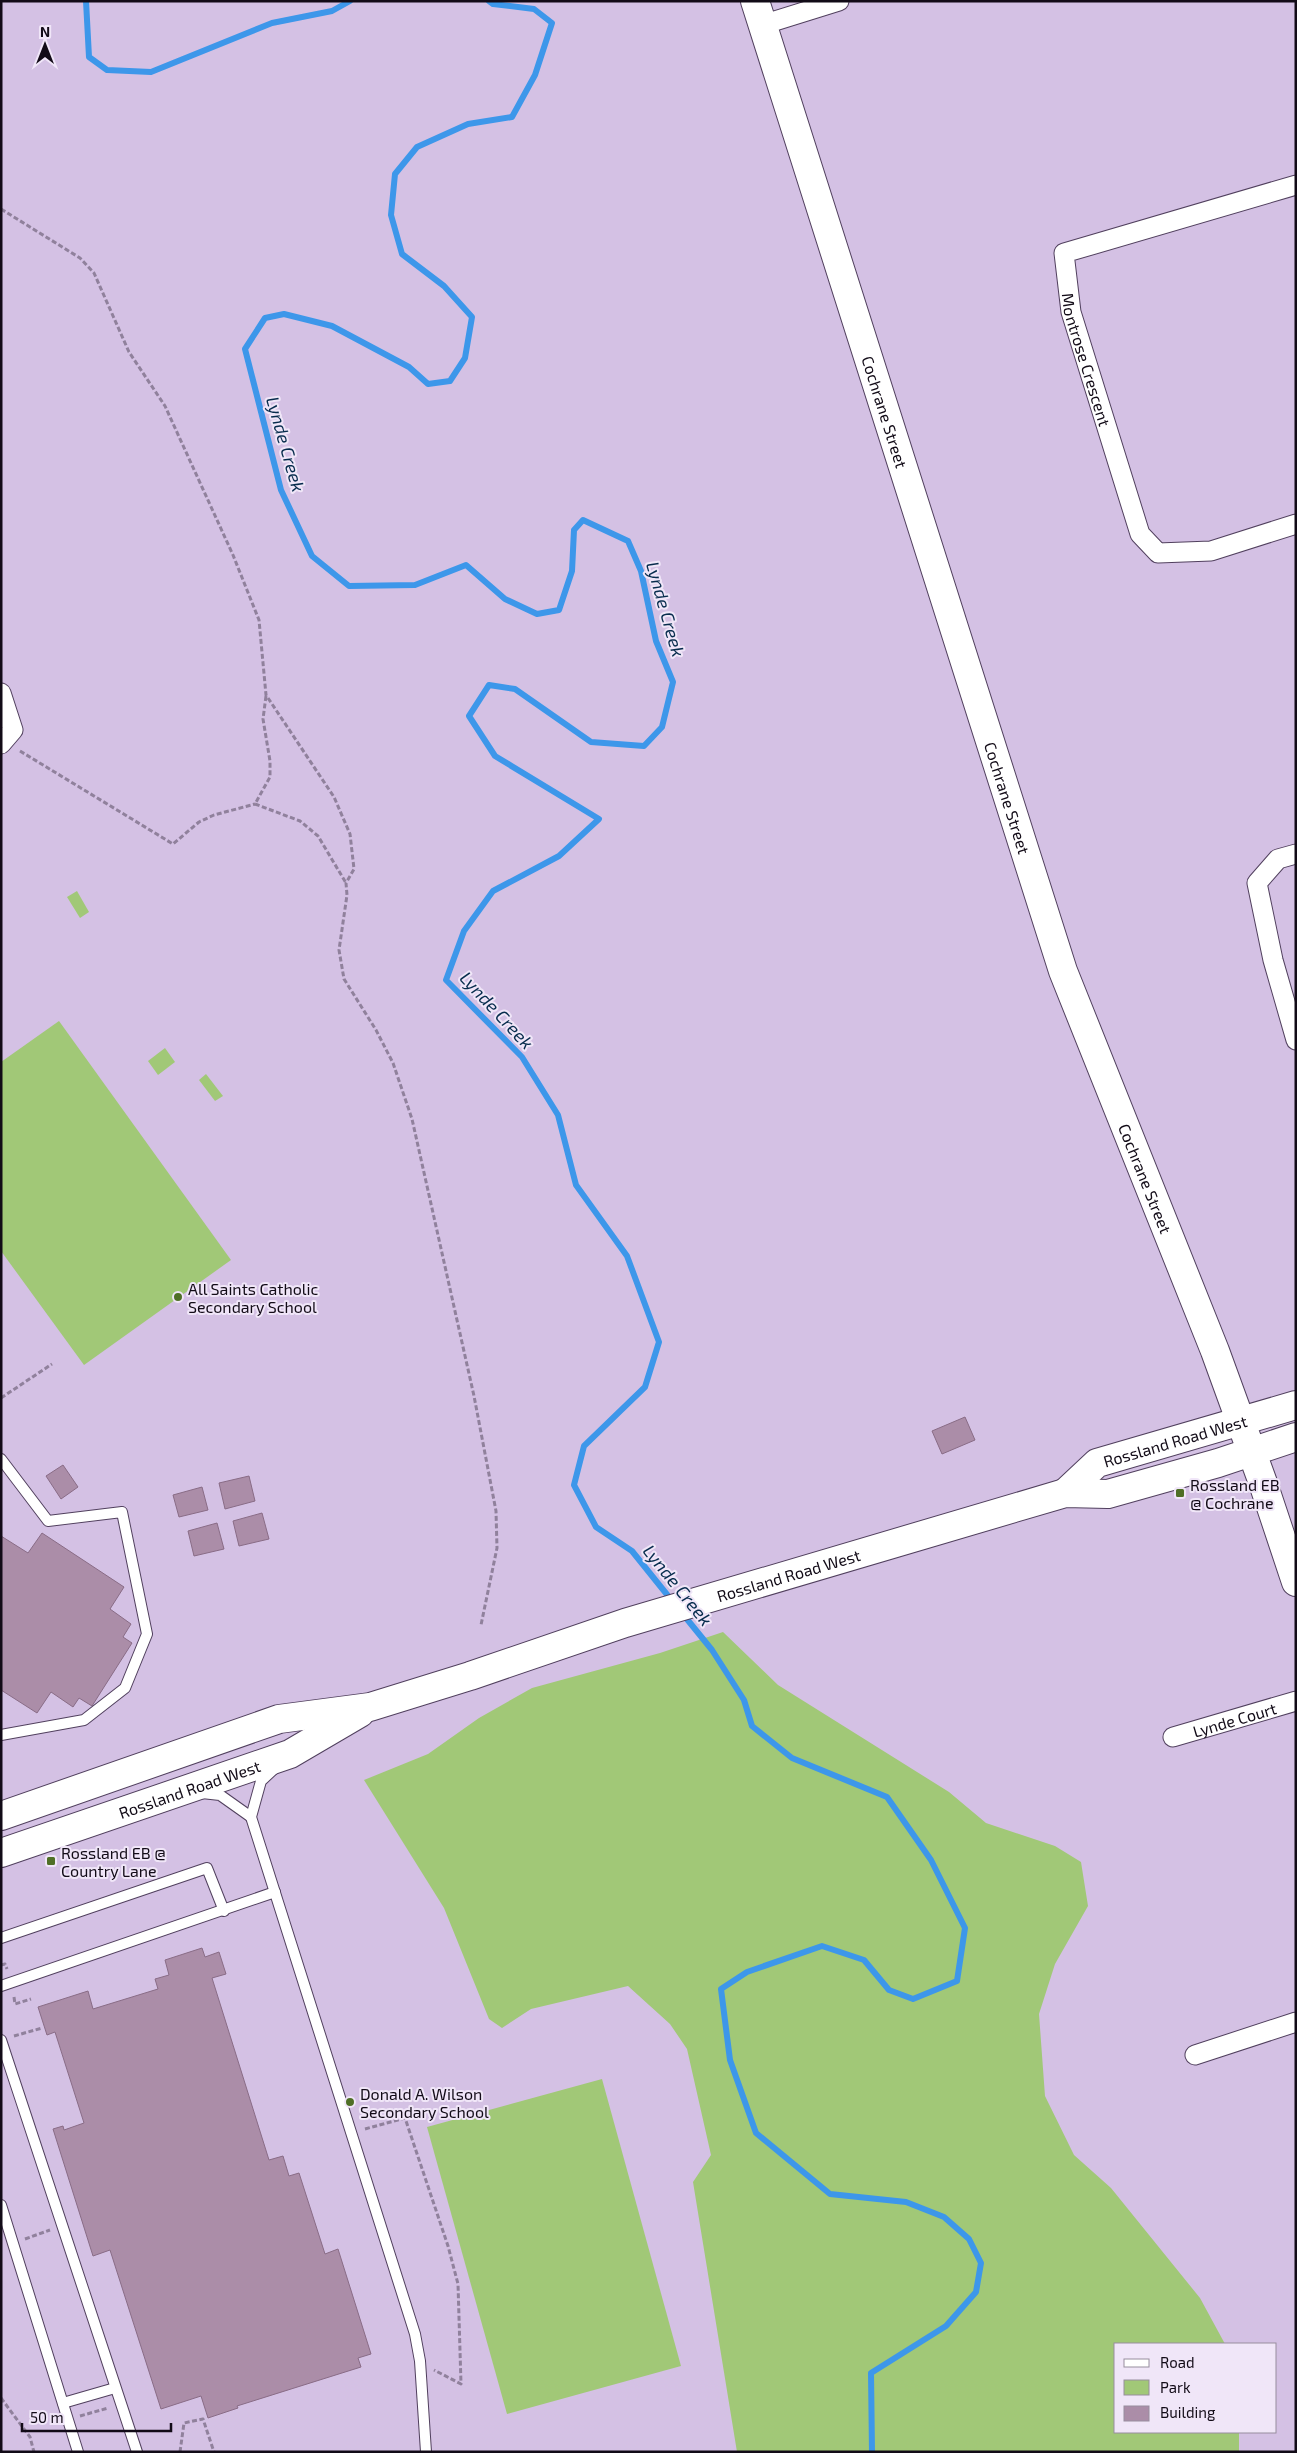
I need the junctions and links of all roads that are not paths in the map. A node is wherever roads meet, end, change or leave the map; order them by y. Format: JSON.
{"nodes":[{"id":1,"x":838,"y":1,"type":"edge"},
{"id":2,"x":758,"y":13,"type":"edge"},
{"id":3,"x":1296,"y":185,"type":"edge"},
{"id":4,"x":1296,"y":524,"type":"edge"},
{"id":5,"x":1,"y":693,"type":"edge"},
{"id":6,"x":2,"y":744,"type":"edge"},
{"id":7,"x":1296,"y":854,"type":"edge"},
{"id":8,"x":1296,"y":1040,"type":"edge"},
{"id":9,"x":1296,"y":1405,"type":"edge"},
{"id":10,"x":1239,"y":1421,"type":"junction"},
{"id":11,"x":1296,"y":1436,"type":"edge"},
{"id":12,"x":1251,"y":1451,"type":"junction"},
{"id":13,"x":1,"y":1459,"type":"edge"},
{"id":14,"x":1065,"y":1493,"type":"junction"},
{"id":15,"x":1296,"y":1582,"type":"edge"},
{"id":16,"x":1296,"y":1701,"type":"edge"},
{"id":17,"x":370,"y":1707,"type":"junction"},
{"id":18,"x":1,"y":1735,"type":"edge"},
{"id":19,"x":1173,"y":1737,"type":"dead end"},
{"id":20,"x":290,"y":1754,"type":"junction"},
{"id":21,"x":182,"y":1790,"type":"junction"},
{"id":22,"x":1,"y":1816,"type":"edge"},
{"id":23,"x":252,"y":1817,"type":"junction"},
{"id":24,"x":1,"y":1853,"type":"edge"},
{"id":25,"x":275,"y":1892,"type":"junction"},
{"id":26,"x":224,"y":1911,"type":"junction"},
{"id":27,"x":1,"y":1938,"type":"edge"},
{"id":28,"x":1,"y":1986,"type":"edge"},
{"id":29,"x":1296,"y":2022,"type":"edge"},
{"id":30,"x":5,"y":2038,"type":"edge"},
{"id":31,"x":1196,"y":2055,"type":"dead end"},
{"id":32,"x":1,"y":2205,"type":"edge"},
{"id":33,"x":115,"y":2388,"type":"junction"},
{"id":34,"x":63,"y":2403,"type":"junction"},
{"id":35,"x":78,"y":2452,"type":"edge"},
{"id":36,"x":137,"y":2452,"type":"edge"},
{"id":37,"x":426,"y":2452,"type":"edge"}],
"edges":[{"from":1,"to":2,"type":"street"},
{"from":2,"to":10,"type":"main road","name":"Cochrane Street"},
{"from":3,"to":4,"type":"street","name":"Montrose Crescent"},
{"from":5,"to":6,"type":"street"},
{"from":7,"to":8,"type":"street"},
{"from":9,"to":10,"type":"main road","name":"Rossland Road West"},
{"from":10,"to":12,"type":"main road","name":"Cochrane Street"},
{"from":10,"to":14,"type":"main road","name":"Rossland Road West"},
{"from":11,"to":12,"type":"main road","name":"Rossland Road West"},
{"from":12,"to":14,"type":"main road","name":"Rossland Road West"},
{"from":12,"to":15,"type":"main road","name":"Cochrane Street"},
{"from":13,"to":18,"type":"lane"},
{"from":14,"to":17,"type":"main road","name":"Rossland Road West"},
{"from":16,"to":19,"type":"street","name":"Lynde Court"},
{"from":17,"to":20,"type":"main road","name":"Rossland Road West"},
{"from":17,"to":22,"type":"main road","name":"Rossland Road West"},
{"from":20,"to":21,"type":"main road","name":"Rossland Road West"},
{"from":20,"to":23,"type":"lane"},
{"from":21,"to":23,"type":"lane"},
{"from":21,"to":24,"type":"main road","name":"Rossland Road West"},
{"from":23,"to":25,"type":"lane"},
{"from":25,"to":26,"type":"lane"},
{"from":25,"to":37,"type":"lane"},
{"from":26,"to":27,"type":"lane"},
{"from":26,"to":28,"type":"lane"},
{"from":29,"to":31,"type":"street"},
{"from":30,"to":33,"type":"lane"},
{"from":32,"to":34,"type":"lane"},
{"from":33,"to":34,"type":"lane"},
{"from":33,"to":36,"type":"lane"},
{"from":34,"to":35,"type":"lane"}]}
